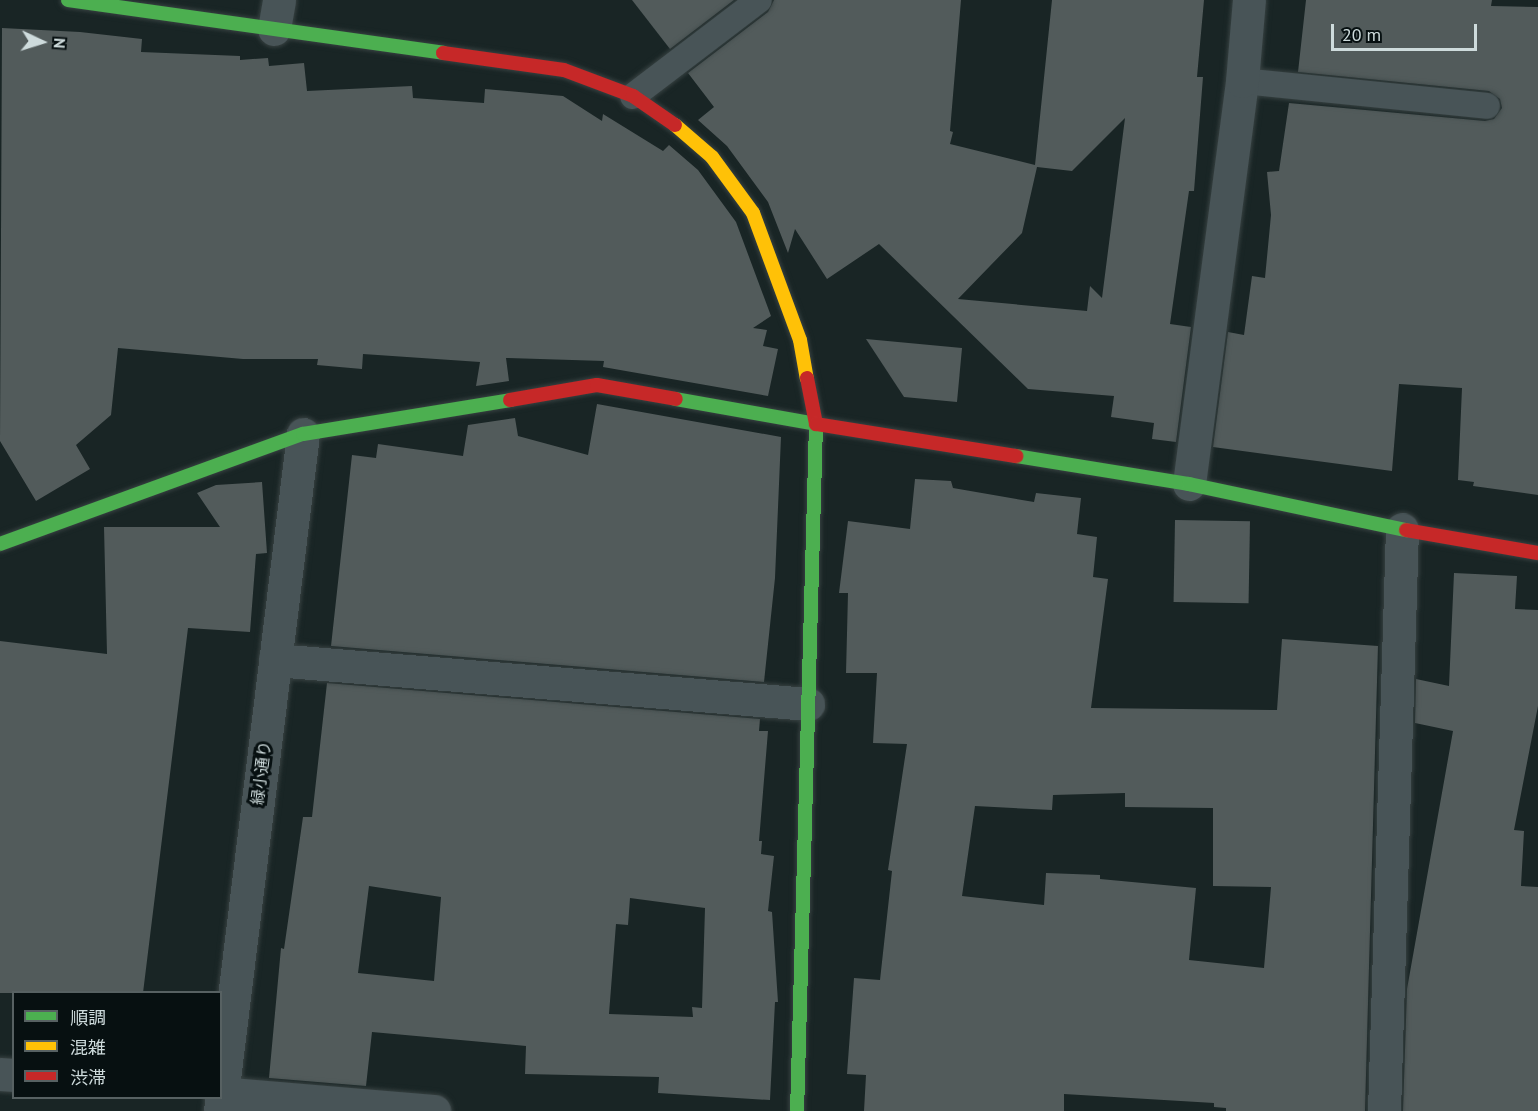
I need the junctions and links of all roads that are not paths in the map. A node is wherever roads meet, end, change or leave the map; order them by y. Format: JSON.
{"nodes":[{"id":1,"x":759,"y":0,"type":"edge"},
{"id":2,"x":1249,"y":0,"type":"edge"},
{"id":3,"x":79,"y":1,"type":"edge"},
{"id":4,"x":277,"y":14,"type":"edge"},
{"id":5,"x":1242,"y":81,"type":"junction"},
{"id":6,"x":633,"y":96,"type":"junction"},
{"id":7,"x":1487,"y":106,"type":"dead end"},
{"id":8,"x":816,"y":424,"type":"junction"},
{"id":9,"x":303,"y":434,"type":"junction"},
{"id":10,"x":1189,"y":484,"type":"junction"},
{"id":11,"x":1402,"y":530,"type":"junction"},
{"id":12,"x":0,"y":544,"type":"edge"},
{"id":13,"x":1538,"y":553,"type":"edge"},
{"id":14,"x":275,"y":660,"type":"junction"},
{"id":15,"x":808,"y":704,"type":"junction"},
{"id":16,"x":222,"y":1091,"type":"edge"},
{"id":17,"x":221,"y":1099,"type":"edge"},
{"id":18,"x":434,"y":1111,"type":"edge"},
{"id":19,"x":797,"y":1111,"type":"edge"},
{"id":20,"x":1384,"y":1111,"type":"edge"}],
"edges":[{"from":1,"to":6,"type":"lane"},
{"from":2,"to":5,"type":"street"},
{"from":3,"to":4,"type":"street"},
{"from":4,"to":6,"type":"street"},
{"from":5,"to":7,"type":"lane"},
{"from":5,"to":10,"type":"street"},
{"from":6,"to":8,"type":"street"},
{"from":8,"to":9,"type":"street"},
{"from":8,"to":10,"type":"street"},
{"from":8,"to":15,"type":"street"},
{"from":9,"to":12,"type":"street"},
{"from":9,"to":14,"type":"street","name":"緑小通り"},
{"from":10,"to":11,"type":"street"},
{"from":11,"to":13,"type":"street"},
{"from":11,"to":20,"type":"street"},
{"from":14,"to":15,"type":"street"},
{"from":14,"to":16,"type":"street","name":"緑小通り"},
{"from":15,"to":19,"type":"street"},
{"from":17,"to":18,"type":"street"}]}
